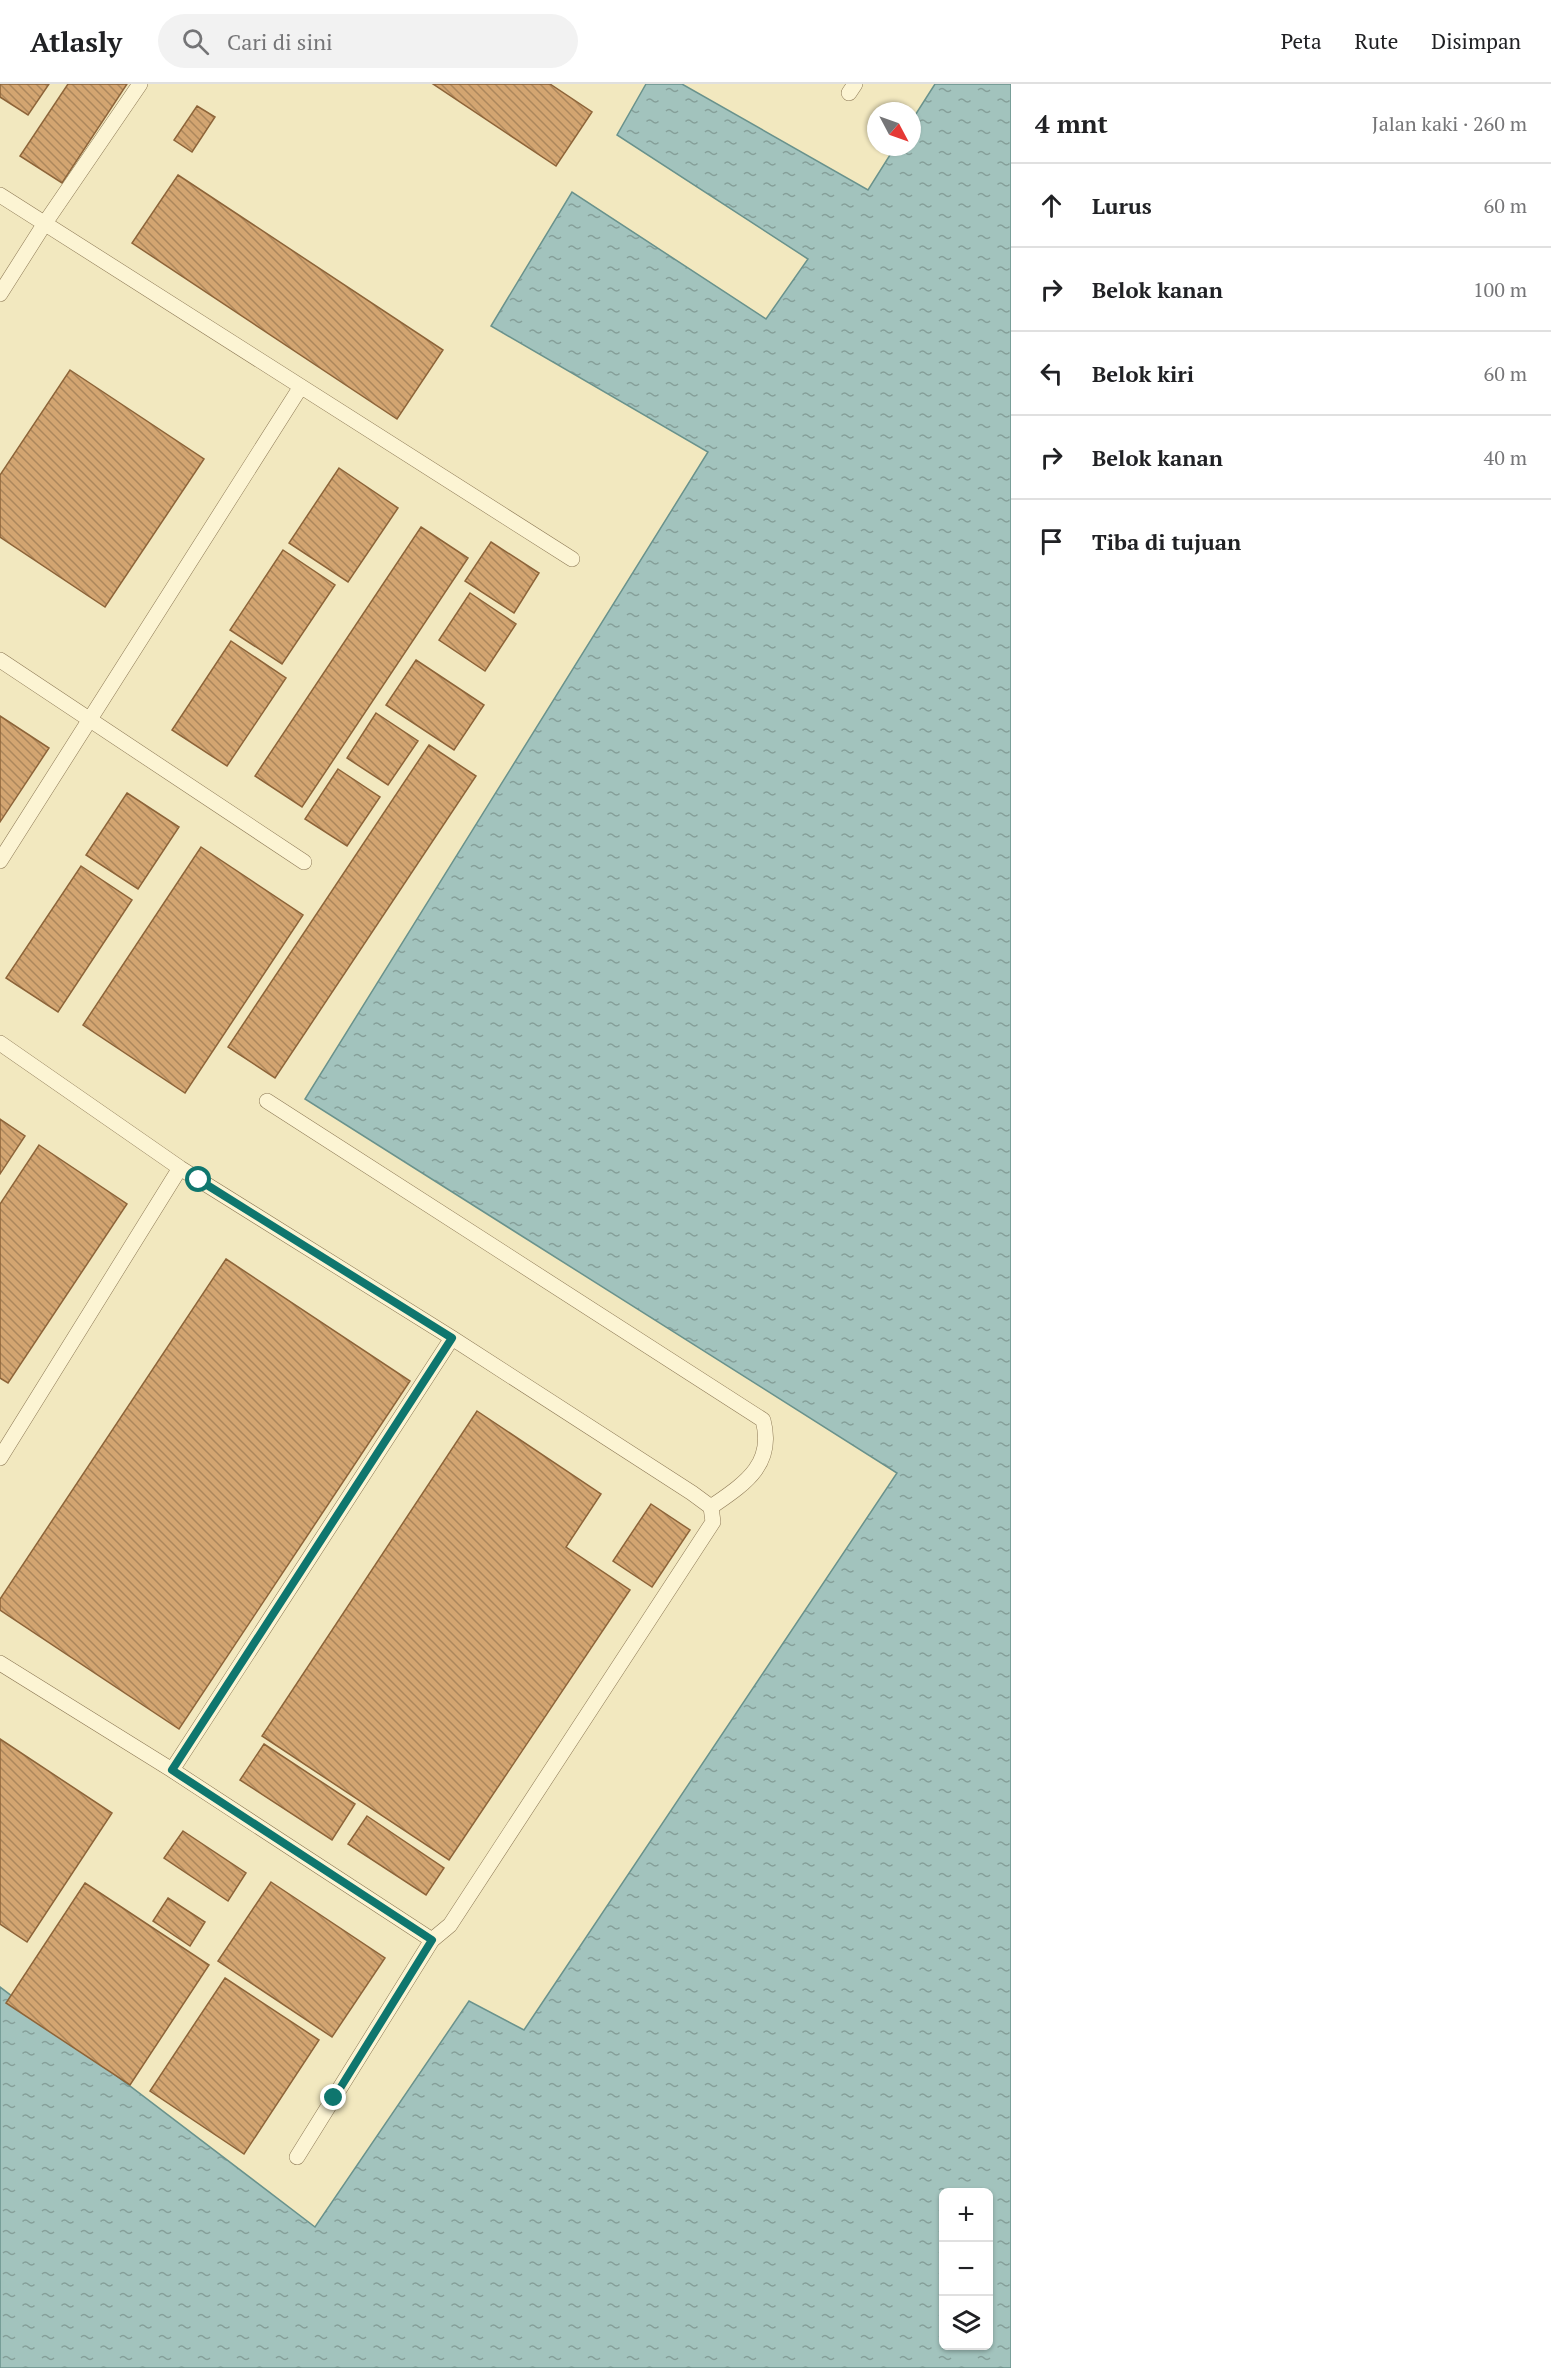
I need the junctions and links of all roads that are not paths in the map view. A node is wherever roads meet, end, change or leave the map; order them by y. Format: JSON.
{"nodes":[{"id":1,"x":140,"y":84,"type":"edge"},
{"id":2,"x":0,"y":195,"type":"edge"},
{"id":3,"x":45,"y":223,"type":"junction"},
{"id":4,"x":0,"y":294,"type":"edge"},
{"id":5,"x":300,"y":388,"type":"junction"},
{"id":6,"x":572,"y":559,"type":"dead end"},
{"id":7,"x":0,"y":660,"type":"edge"},
{"id":8,"x":89,"y":720,"type":"junction"},
{"id":9,"x":0,"y":861,"type":"edge"},
{"id":10,"x":304,"y":862,"type":"dead end"},
{"id":11,"x":0,"y":1043,"type":"edge"},
{"id":12,"x":267,"y":1101,"type":"dead end"},
{"id":13,"x":180,"y":1168,"type":"junction"},
{"id":14,"x":452,"y":1338,"type":"junction"},
{"id":15,"x":0,"y":1458,"type":"edge"},
{"id":16,"x":711,"y":1507,"type":"junction"},
{"id":17,"x":0,"y":1663,"type":"edge"},
{"id":18,"x":172,"y":1770,"type":"junction"},
{"id":19,"x":432,"y":1940,"type":"junction"},
{"id":20,"x":297,"y":2157,"type":"dead end"}],
"edges":[{"from":1,"to":3,"type":"lane"},
{"from":2,"to":3,"type":"lane"},
{"from":3,"to":4,"type":"lane"},
{"from":3,"to":5,"type":"lane"},
{"from":5,"to":6,"type":"lane"},
{"from":5,"to":8,"type":"lane"},
{"from":7,"to":8,"type":"lane"},
{"from":8,"to":9,"type":"lane"},
{"from":8,"to":10,"type":"lane"},
{"from":11,"to":13,"type":"lane"},
{"from":12,"to":16,"type":"lane"},
{"from":13,"to":14,"type":"lane"},
{"from":13,"to":15,"type":"lane"},
{"from":14,"to":16,"type":"lane"},
{"from":14,"to":18,"type":"lane"},
{"from":16,"to":19,"type":"lane"},
{"from":17,"to":18,"type":"lane"},
{"from":18,"to":19,"type":"lane"},
{"from":19,"to":20,"type":"lane"}]}
